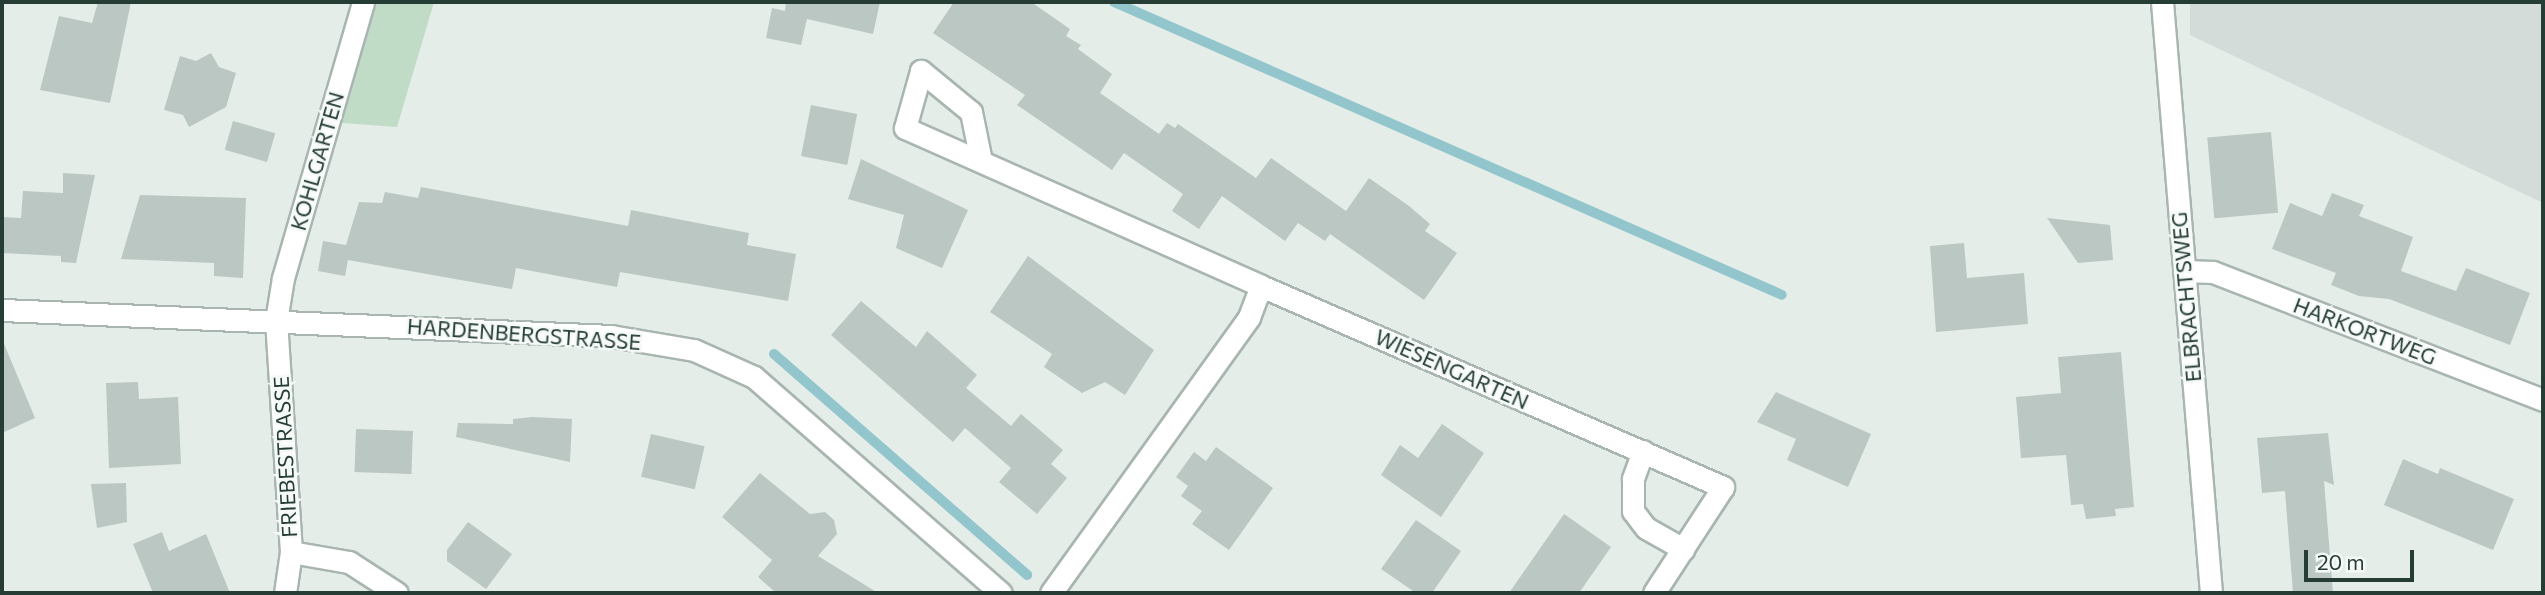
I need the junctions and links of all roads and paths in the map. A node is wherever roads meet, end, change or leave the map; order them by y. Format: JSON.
{"nodes":[{"id":1,"x":363,"y":2,"type":"edge"},
{"id":2,"x":2162,"y":2,"type":"edge"},
{"id":3,"x":981,"y":162,"type":"dead end"},
{"id":4,"x":2185,"y":271,"type":"junction"},
{"id":5,"x":1261,"y":286,"type":"junction"},
{"id":6,"x":2,"y":310,"type":"edge"},
{"id":7,"x":276,"y":321,"type":"junction"},
{"id":8,"x":2543,"y":400,"type":"edge"},
{"id":9,"x":1643,"y":452,"type":"junction"},
{"id":10,"x":1683,"y":549,"type":"junction"},
{"id":11,"x":291,"y":552,"type":"junction"},
{"id":12,"x":285,"y":593,"type":"edge"},
{"id":13,"x":397,"y":593,"type":"edge"},
{"id":14,"x":1001,"y":593,"type":"edge"},
{"id":15,"x":1051,"y":593,"type":"edge"},
{"id":16,"x":1654,"y":593,"type":"edge"},
{"id":17,"x":2211,"y":593,"type":"edge"}],
"edges":[{"from":1,"to":7,"type":"street","name":"KOHLGARTEN"},
{"from":2,"to":4,"type":"street","name":"ELBRACHTSWEG"},
{"from":3,"to":5,"type":"street","name":"WIESENGARTEN"},
{"from":4,"to":8,"type":"street","name":"HARKORTWEG"},
{"from":4,"to":17,"type":"street","name":"ELBRACHTSWEG"},
{"from":5,"to":9,"type":"street","name":"WIESENGARTEN"},
{"from":5,"to":15,"type":"street"},
{"from":6,"to":7,"type":"street","name":"HARDENBERGSTRASSE"},
{"from":7,"to":11,"type":"street","name":"FRIEBESTRASSE"},
{"from":7,"to":14,"type":"street","name":"HARDENBERGSTRASSE"},
{"from":9,"to":10,"type":"street"},
{"from":9,"to":10,"type":"street","name":"WIESENGARTEN"},
{"from":10,"to":16,"type":"street","name":"WIESENGARTEN"},
{"from":11,"to":12,"type":"street","name":"FRIEBESTRASSE"},
{"from":11,"to":13,"type":"street"}]}
